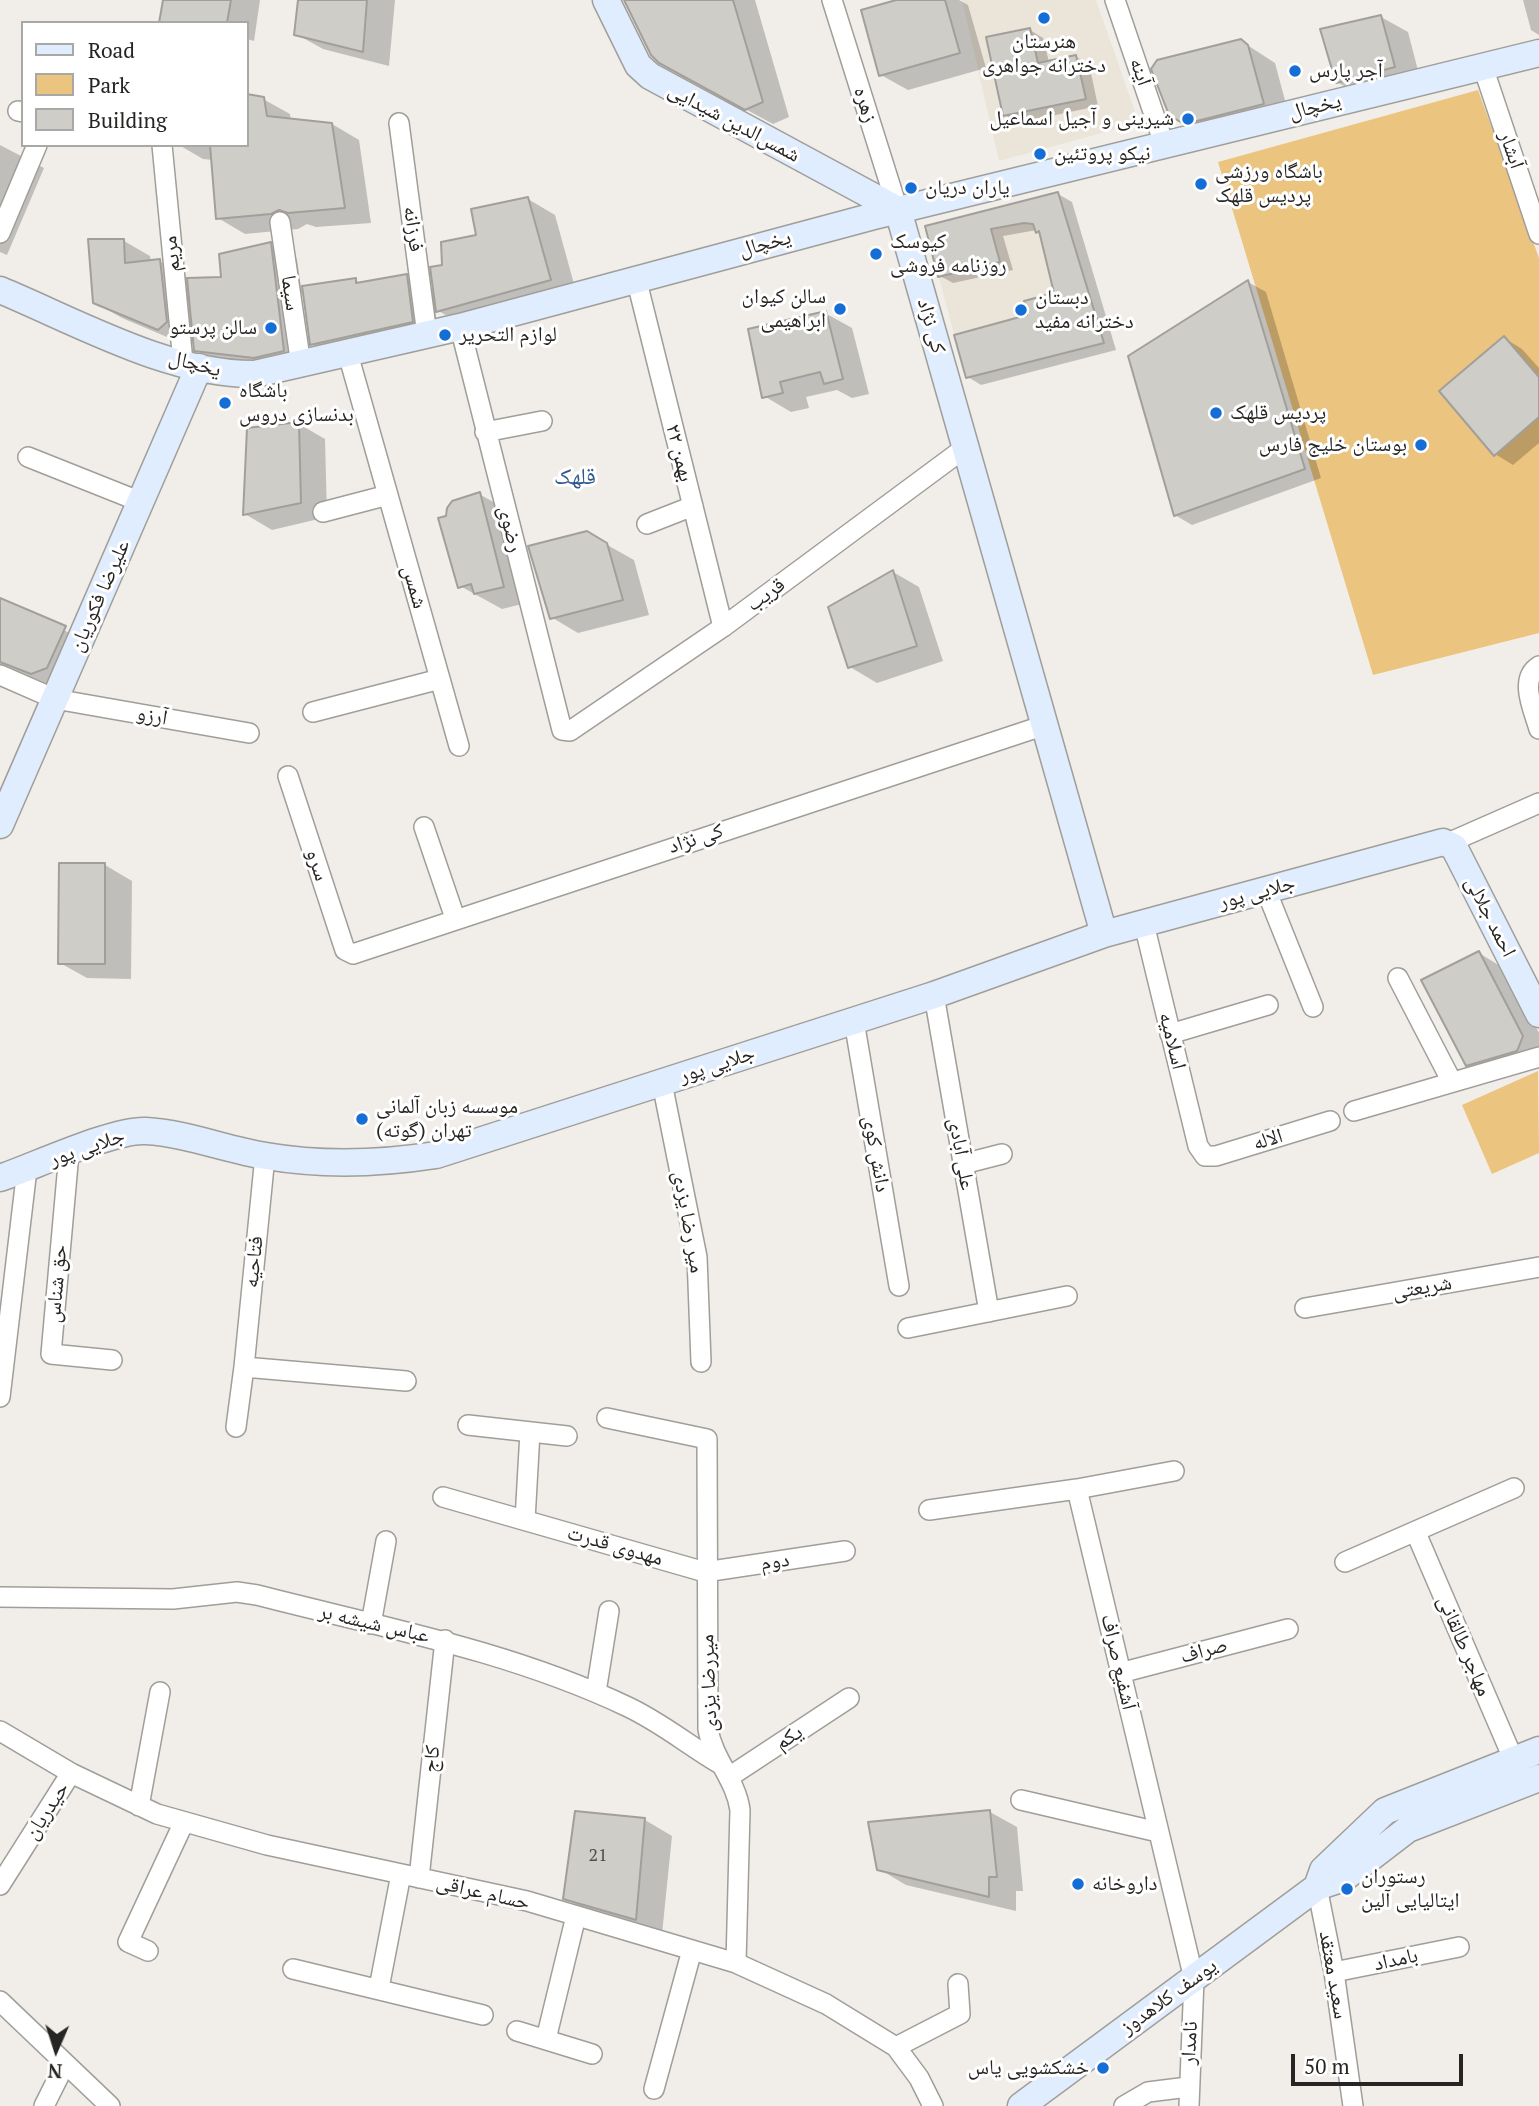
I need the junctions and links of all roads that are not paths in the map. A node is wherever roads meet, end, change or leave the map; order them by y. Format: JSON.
{"nodes":[{"id":1,"x":606,"y":0,"type":"edge"},
{"id":2,"x":832,"y":0,"type":"edge"},
{"id":3,"x":1115,"y":0,"type":"edge"},
{"id":4,"x":1539,"y":53,"type":"edge"},
{"id":5,"x":1483,"y":66,"type":"junction"},
{"id":6,"x":399,"y":123,"type":"dead end"},
{"id":7,"x":1164,"y":144,"type":"junction"},
{"id":8,"x":36,"y":147,"type":"edge"},
{"id":9,"x":162,"y":147,"type":"edge"},
{"id":10,"x":898,"y":210,"type":"junction"},
{"id":11,"x":280,"y":222,"type":"dead end"},
{"id":12,"x":0,"y":233,"type":"edge"},
{"id":13,"x":1539,"y":234,"type":"edge"},
{"id":14,"x":636,"y":278,"type":"junction"},
{"id":15,"x":0,"y":290,"type":"edge"},
{"id":16,"x":460,"y":327,"type":"junction"},
{"id":17,"x":427,"y":335,"type":"junction"},
{"id":18,"x":348,"y":354,"type":"junction"},
{"id":19,"x":191,"y":365,"type":"junction"},
{"id":20,"x":301,"y":365,"type":"junction"},
{"id":21,"x":542,"y":421,"type":"dead end"},
{"id":22,"x":485,"y":432,"type":"junction"},
{"id":23,"x":965,"y":447,"type":"junction"},
{"id":24,"x":28,"y":457,"type":"dead end"},
{"id":25,"x":388,"y":495,"type":"junction"},
{"id":26,"x":141,"y":502,"type":"junction"},
{"id":27,"x":693,"y":506,"type":"junction"},
{"id":28,"x":323,"y":512,"type":"dead end"},
{"id":29,"x":647,"y":524,"type":"dead end"},
{"id":30,"x":723,"y":627,"type":"junction"},
{"id":31,"x":1539,"y":666,"type":"edge"},
{"id":32,"x":0,"y":675,"type":"edge"},
{"id":33,"x":440,"y":679,"type":"junction"},
{"id":34,"x":55,"y":699,"type":"junction"},
{"id":35,"x":313,"y":712,"type":"dead end"},
{"id":36,"x":1045,"y":725,"type":"junction"},
{"id":37,"x":562,"y":730,"type":"joint"},
{"id":38,"x":1539,"y":730,"type":"edge"},
{"id":39,"x":248,"y":733,"type":"dead end"},
{"id":40,"x":459,"y":746,"type":"dead end"},
{"id":41,"x":288,"y":776,"type":"dead end"},
{"id":42,"x":1539,"y":803,"type":"edge"},
{"id":43,"x":1,"y":819,"type":"edge"},
{"id":44,"x":424,"y":827,"type":"dead end"},
{"id":45,"x":1437,"y":845,"type":"junction"},
{"id":46,"x":1266,"y":890,"type":"junction"},
{"id":47,"x":455,"y":918,"type":"junction"},
{"id":48,"x":1144,"y":924,"type":"junction"},
{"id":49,"x":1104,"y":934,"type":"junction"},
{"id":50,"x":348,"y":954,"type":"joint"},
{"id":51,"x":1398,"y":978,"type":"dead end"},
{"id":52,"x":934,"y":995,"type":"junction"},
{"id":53,"x":1268,"y":1005,"type":"dead end"},
{"id":54,"x":1313,"y":1007,"type":"dead end"},
{"id":55,"x":1539,"y":1014,"type":"edge"},
{"id":56,"x":854,"y":1021,"type":"junction"},
{"id":57,"x":1170,"y":1034,"type":"junction"},
{"id":58,"x":1539,"y":1057,"type":"edge"},
{"id":59,"x":1452,"y":1082,"type":"junction"},
{"id":60,"x":662,"y":1083,"type":"junction"},
{"id":61,"x":1354,"y":1111,"type":"dead end"},
{"id":62,"x":1330,"y":1121,"type":"dead end"},
{"id":63,"x":69,"y":1153,"type":"junction"},
{"id":64,"x":1002,"y":1154,"type":"dead end"},
{"id":65,"x":265,"y":1156,"type":"junction"},
{"id":66,"x":1205,"y":1156,"type":"joint"},
{"id":67,"x":963,"y":1164,"type":"junction"},
{"id":68,"x":27,"y":1169,"type":"junction"},
{"id":69,"x":0,"y":1178,"type":"edge"},
{"id":70,"x":1539,"y":1267,"type":"edge"},
{"id":71,"x":899,"y":1286,"type":"dead end"},
{"id":72,"x":1067,"y":1296,"type":"dead end"},
{"id":73,"x":1305,"y":1308,"type":"dead end"},
{"id":74,"x":989,"y":1312,"type":"junction"},
{"id":75,"x":908,"y":1328,"type":"dead end"},
{"id":76,"x":112,"y":1360,"type":"dead end"},
{"id":77,"x":701,"y":1362,"type":"dead end"},
{"id":78,"x":244,"y":1367,"type":"junction"},
{"id":79,"x":406,"y":1381,"type":"dead end"},
{"id":80,"x":0,"y":1397,"type":"edge"},
{"id":81,"x":607,"y":1418,"type":"dead end"},
{"id":82,"x":468,"y":1425,"type":"dead end"},
{"id":83,"x":236,"y":1427,"type":"dead end"},
{"id":84,"x":530,"y":1432,"type":"junction"},
{"id":85,"x":567,"y":1436,"type":"dead end"},
{"id":86,"x":1174,"y":1471,"type":"dead end"},
{"id":87,"x":1514,"y":1488,"type":"dead end"},
{"id":88,"x":1077,"y":1489,"type":"junction"},
{"id":89,"x":443,"y":1497,"type":"dead end"},
{"id":90,"x":929,"y":1510,"type":"dead end"},
{"id":91,"x":525,"y":1520,"type":"junction"},
{"id":92,"x":1416,"y":1533,"type":"junction"},
{"id":93,"x":386,"y":1541,"type":"dead end"},
{"id":94,"x":845,"y":1551,"type":"dead end"},
{"id":95,"x":1345,"y":1562,"type":"dead end"},
{"id":96,"x":705,"y":1572,"type":"junction"},
{"id":97,"x":0,"y":1597,"type":"edge"},
{"id":98,"x":609,"y":1611,"type":"dead end"},
{"id":99,"x":371,"y":1624,"type":"junction"},
{"id":100,"x":1288,"y":1629,"type":"dead end"},
{"id":101,"x":445,"y":1640,"type":"junction"},
{"id":102,"x":1120,"y":1673,"type":"junction"},
{"id":103,"x":160,"y":1692,"type":"dead end"},
{"id":104,"x":596,"y":1692,"type":"junction"},
{"id":105,"x":849,"y":1698,"type":"dead end"},
{"id":106,"x":0,"y":1731,"type":"edge"},
{"id":107,"x":1539,"y":1751,"type":"edge"},
{"id":108,"x":1512,"y":1760,"type":"junction"},
{"id":109,"x":725,"y":1771,"type":"junction"},
{"id":110,"x":71,"y":1773,"type":"junction"},
{"id":111,"x":1532,"y":1781,"type":"edge"},
{"id":112,"x":1021,"y":1800,"type":"dead end"},
{"id":113,"x":139,"y":1806,"type":"junction"},
{"id":114,"x":184,"y":1822,"type":"junction"},
{"id":115,"x":1158,"y":1832,"type":"junction"},
{"id":116,"x":410,"y":1876,"type":"junction"},
{"id":117,"x":0,"y":1885,"type":"edge"},
{"id":118,"x":1317,"y":1887,"type":"junction"},
{"id":119,"x":576,"y":1916,"type":"junction"},
{"id":120,"x":1459,"y":1947,"type":"dead end"},
{"id":121,"x":692,"y":1950,"type":"junction"},
{"id":122,"x":148,"y":1951,"type":"dead end"},
{"id":123,"x":736,"y":1963,"type":"junction"},
{"id":124,"x":293,"y":1969,"type":"dead end"},
{"id":125,"x":1334,"y":1972,"type":"junction"},
{"id":126,"x":1194,"y":1979,"type":"junction"},
{"id":127,"x":958,"y":1984,"type":"dead end"},
{"id":128,"x":379,"y":1988,"type":"junction"},
{"id":129,"x":0,"y":2001,"type":"edge"},
{"id":130,"x":483,"y":2015,"type":"dead end"},
{"id":131,"x":517,"y":2031,"type":"dead end"},
{"id":132,"x":547,"y":2039,"type":"junction"},
{"id":133,"x":896,"y":2047,"type":"junction"},
{"id":134,"x":592,"y":2054,"type":"dead end"},
{"id":135,"x":65,"y":2064,"type":"junction"},
{"id":136,"x":654,"y":2089,"type":"dead end"},
{"id":137,"x":1189,"y":2096,"type":"edge"},
{"id":138,"x":44,"y":2106,"type":"edge"},
{"id":139,"x":110,"y":2106,"type":"edge"},
{"id":140,"x":933,"y":2106,"type":"edge"},
{"id":141,"x":1021,"y":2106,"type":"edge"},
{"id":142,"x":1124,"y":2106,"type":"edge"},
{"id":143,"x":1353,"y":2106,"type":"edge"}],
"edges":[{"from":1,"to":10,"type":"street","name":"شمس‌الدین شیدایی"},
{"from":2,"to":10,"type":"street","name":"زهره"},
{"from":3,"to":7,"type":"street","name":"آینه"},
{"from":4,"to":5,"type":"street","name":"یخچال"},
{"from":5,"to":7,"type":"street","name":"یخچال"},
{"from":5,"to":13,"type":"street","name":"آبشار"},
{"from":6,"to":17,"type":"street","name":"فرزانه"},
{"from":7,"to":10,"type":"street","name":"یخچال"},
{"from":8,"to":12,"type":"street"},
{"from":9,"to":19,"type":"street","name":"مریم"},
{"from":10,"to":14,"type":"street","name":"یخچال"},
{"from":10,"to":23,"type":"street","name":"کی نژاد"},
{"from":11,"to":20,"type":"street","name":"سیما"},
{"from":14,"to":16,"type":"street","name":"یخچال"},
{"from":14,"to":27,"type":"street","name":"۲۲ بهمن"},
{"from":15,"to":19,"type":"street","name":"یخچال"},
{"from":16,"to":17,"type":"street","name":"یخچال"},
{"from":16,"to":22,"type":"street","name":"رضوی"},
{"from":17,"to":18,"type":"street","name":"یخچال"},
{"from":18,"to":20,"type":"street","name":"یخچال"},
{"from":18,"to":25,"type":"street","name":"شمس"},
{"from":19,"to":20,"type":"street","name":"یخچال"},
{"from":19,"to":26,"type":"street","name":"علیرضا فکوریان"},
{"from":21,"to":22,"type":"street"},
{"from":22,"to":37,"type":"street","name":"رضوی"},
{"from":23,"to":30,"type":"street","name":"قریب"},
{"from":23,"to":36,"type":"street","name":"کی نژاد"},
{"from":24,"to":26,"type":"street"},
{"from":25,"to":28,"type":"street"},
{"from":25,"to":33,"type":"street","name":"شمس"},
{"from":26,"to":34,"type":"street","name":"علیرضا فکوریان"},
{"from":27,"to":29,"type":"street"},
{"from":27,"to":30,"type":"street","name":"۲۲ بهمن"},
{"from":30,"to":37,"type":"street","name":"قریب"},
{"from":31,"to":38,"type":"street"},
{"from":32,"to":34,"type":"street","name":"آرزو"},
{"from":33,"to":35,"type":"street"},
{"from":33,"to":40,"type":"street","name":"شمس"},
{"from":34,"to":39,"type":"street","name":"آرزو"},
{"from":34,"to":43,"type":"street","name":"علیرضا فکوریان"},
{"from":36,"to":47,"type":"street","name":"کی نژاد"},
{"from":36,"to":49,"type":"street","name":"کی نژاد"},
{"from":41,"to":50,"type":"street","name":"سرو"},
{"from":42,"to":45,"type":"street"},
{"from":44,"to":47,"type":"street"},
{"from":45,"to":46,"type":"street","name":"جلایی پور"},
{"from":45,"to":55,"type":"street","name":"احمد جلالی"},
{"from":46,"to":48,"type":"street","name":"جلایی پور"},
{"from":46,"to":54,"type":"street"},
{"from":47,"to":50,"type":"street","name":"کی نژاد"},
{"from":48,"to":49,"type":"street","name":"جلایی پور"},
{"from":48,"to":57,"type":"street","name":"اسلامیه"},
{"from":49,"to":52,"type":"street","name":"جلایی پور"},
{"from":51,"to":59,"type":"street"},
{"from":52,"to":56,"type":"street","name":"جلایی پور"},
{"from":52,"to":67,"type":"street","name":"علی آبادی"},
{"from":53,"to":57,"type":"street"},
{"from":56,"to":60,"type":"street","name":"جلایی پور"},
{"from":56,"to":71,"type":"street","name":"دانش کوی"},
{"from":57,"to":66,"type":"street","name":"اسلامیه"},
{"from":58,"to":59,"type":"street"},
{"from":59,"to":61,"type":"street"},
{"from":60,"to":65,"type":"street","name":"جلایی پور"},
{"from":60,"to":77,"type":"street","name":"میر رضا یزدی"},
{"from":62,"to":66,"type":"street","name":"الاله"},
{"from":63,"to":65,"type":"street","name":"جلایی پور"},
{"from":63,"to":68,"type":"street","name":"جلایی پور"},
{"from":63,"to":76,"type":"street","name":"حق شناس"},
{"from":64,"to":67,"type":"street"},
{"from":65,"to":78,"type":"street","name":"فتاحیه"},
{"from":67,"to":74,"type":"street","name":"علی آبادی"},
{"from":68,"to":69,"type":"street","name":"جلایی پور"},
{"from":68,"to":80,"type":"street"},
{"from":70,"to":73,"type":"street","name":"شریعتی"},
{"from":72,"to":74,"type":"street"},
{"from":74,"to":75,"type":"street"},
{"from":78,"to":79,"type":"street"},
{"from":78,"to":83,"type":"street","name":"فتاحیه"},
{"from":81,"to":96,"type":"street","name":"میررضا یزدی"},
{"from":82,"to":84,"type":"street"},
{"from":84,"to":85,"type":"street"},
{"from":84,"to":91,"type":"street"},
{"from":86,"to":88,"type":"street"},
{"from":87,"to":92,"type":"street"},
{"from":88,"to":90,"type":"street"},
{"from":88,"to":102,"type":"street","name":"آشفیع صراف"},
{"from":89,"to":91,"type":"street","name":"مهدوی قدرت"},
{"from":91,"to":96,"type":"street","name":"مهدوی قدرت"},
{"from":92,"to":95,"type":"street"},
{"from":92,"to":108,"type":"street","name":"مهاجر طالقانی"},
{"from":93,"to":99,"type":"street"},
{"from":94,"to":96,"type":"street","name":"دوم"},
{"from":96,"to":109,"type":"street","name":"میررضا یزدی"},
{"from":97,"to":99,"type":"street","name":"عباس شیشه بر"},
{"from":98,"to":104,"type":"street"},
{"from":99,"to":101,"type":"street","name":"عباس شیشه بر"},
{"from":100,"to":102,"type":"street","name":"صراف"},
{"from":101,"to":104,"type":"street","name":"عباس شیشه بر"},
{"from":101,"to":116,"type":"street","name":"کاج"},
{"from":102,"to":115,"type":"street","name":"آشفیع صراف"},
{"from":103,"to":113,"type":"street"},
{"from":104,"to":109,"type":"street","name":"عباس شیشه بر"},
{"from":105,"to":109,"type":"street","name":"یکم"},
{"from":106,"to":110,"type":"street","name":"حسام عراقی"},
{"from":107,"to":108,"type":"street","name":"یوسف کلاهدوز"},
{"from":108,"to":111,"type":"street","name":"مهاجر طالقانی"},
{"from":108,"to":118,"type":"street","name":"یوسف کلاهدوز"},
{"from":109,"to":123,"type":"street","name":"میررضا یزدی"},
{"from":110,"to":113,"type":"street","name":"حسام عراقی"},
{"from":110,"to":117,"type":"street","name":"حیدریان"},
{"from":111,"to":118,"type":"street","name":"یوسف کلاهدوز"},
{"from":112,"to":115,"type":"street"},
{"from":113,"to":114,"type":"street","name":"حسام عراقی"},
{"from":114,"to":116,"type":"street","name":"حسام عراقی"},
{"from":114,"to":122,"type":"street"},
{"from":115,"to":126,"type":"street","name":"آشفیع صراف"},
{"from":116,"to":119,"type":"street","name":"حسام عراقی"},
{"from":116,"to":128,"type":"street","name":"کاج"},
{"from":118,"to":125,"type":"street","name":"سعید معتقد"},
{"from":118,"to":126,"type":"street","name":"یوسف کلاهدوز"},
{"from":119,"to":121,"type":"street","name":"حسام عراقی"},
{"from":119,"to":132,"type":"street"},
{"from":120,"to":125,"type":"street","name":"بامداد"},
{"from":121,"to":123,"type":"street","name":"حسام عراقی"},
{"from":121,"to":136,"type":"street"},
{"from":123,"to":133,"type":"street","name":"حسام عراقی"},
{"from":124,"to":128,"type":"street"},
{"from":125,"to":143,"type":"street","name":"سعید معتقد"},
{"from":126,"to":137,"type":"street","name":"نامدار"},
{"from":126,"to":141,"type":"street","name":"یوسف کلاهدوز"},
{"from":127,"to":133,"type":"street"},
{"from":128,"to":130,"type":"street"},
{"from":129,"to":135,"type":"street"},
{"from":131,"to":132,"type":"street"},
{"from":132,"to":134,"type":"street"},
{"from":133,"to":140,"type":"street","name":"حسام عراقی"},
{"from":135,"to":138,"type":"street"},
{"from":135,"to":139,"type":"street"},
{"from":137,"to":142,"type":"street"}]}
